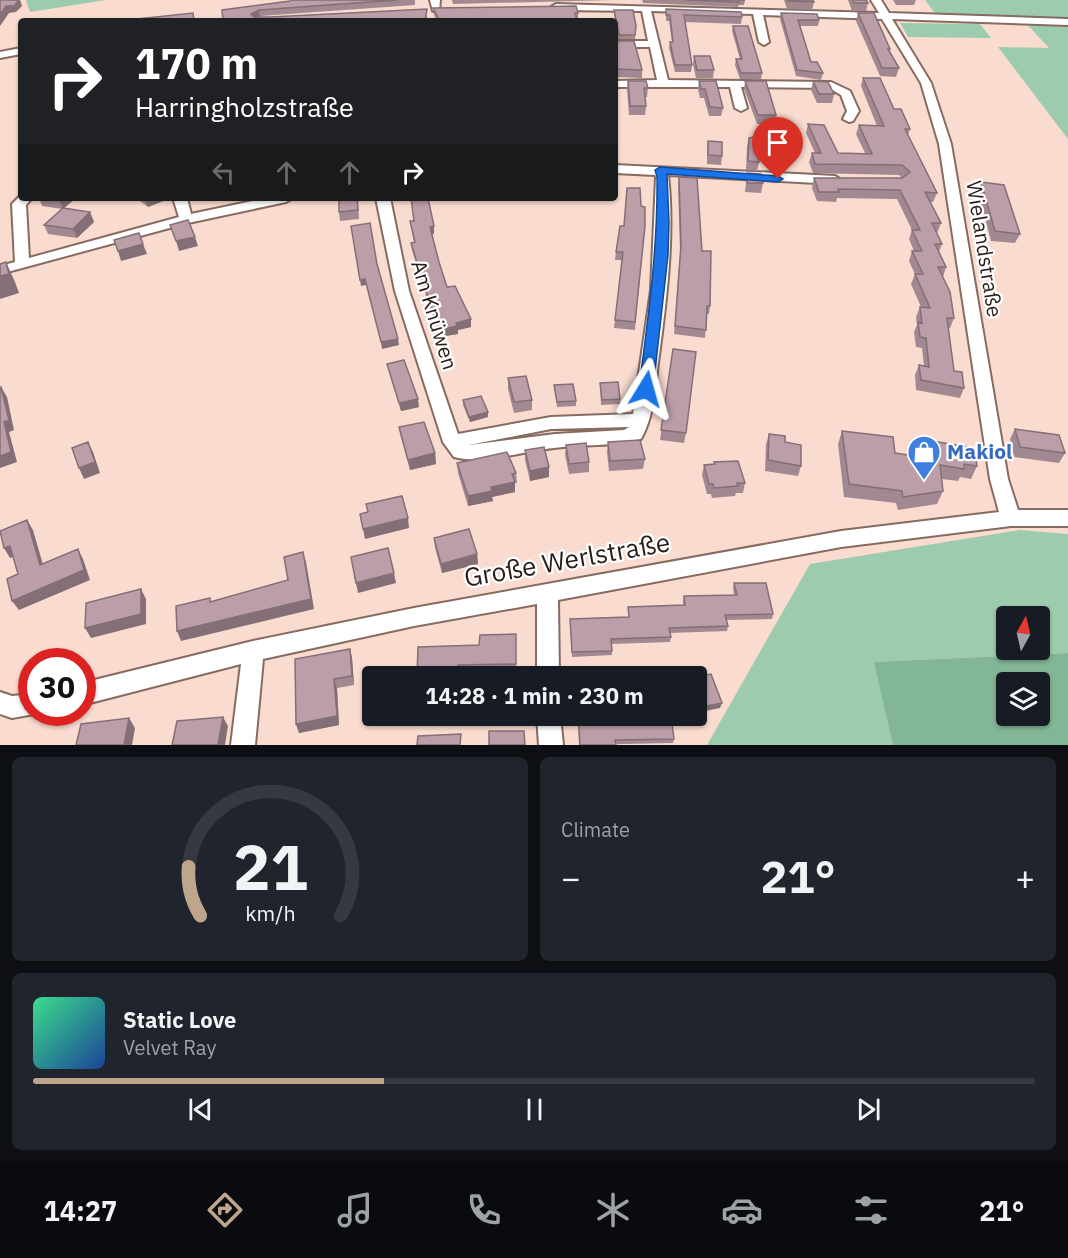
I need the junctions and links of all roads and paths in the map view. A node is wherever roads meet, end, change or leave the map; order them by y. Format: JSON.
{"nodes":[{"id":1,"x":711,"y":0,"type":"edge"},
{"id":2,"x":818,"y":0,"type":"edge"},
{"id":3,"x":876,"y":0,"type":"edge"},
{"id":4,"x":629,"y":4,"type":"edge"},
{"id":5,"x":435,"y":5,"type":"edge"},
{"id":6,"x":541,"y":7,"type":"edge"},
{"id":7,"x":646,"y":8,"type":"junction"},
{"id":8,"x":446,"y":9,"type":"edge"},
{"id":9,"x":425,"y":10,"type":"edge"},
{"id":10,"x":715,"y":10,"type":"junction"},
{"id":11,"x":757,"y":11,"type":"junction"},
{"id":12,"x":823,"y":14,"type":"junction"},
{"id":13,"x":887,"y":16,"type":"junction"},
{"id":14,"x":1068,"y":22,"type":"edge"},
{"id":15,"x":764,"y":42,"type":"dead end"},
{"id":16,"x":618,"y":44,"type":"edge"},
{"id":17,"x":652,"y":44,"type":"junction"},
{"id":18,"x":18,"y":52,"type":"edge"},
{"id":19,"x":0,"y":55,"type":"edge"},
{"id":20,"x":663,"y":83,"type":"junction"},
{"id":21,"x":734,"y":83,"type":"junction"},
{"id":22,"x":618,"y":84,"type":"edge"},
{"id":23,"x":741,"y":108,"type":"dead end"},
{"id":24,"x":849,"y":119,"type":"dead end"},
{"id":25,"x":618,"y":169,"type":"edge"},
{"id":26,"x":660,"y":170,"type":"junction"},
{"id":27,"x":847,"y":180,"type":"edge"},
{"id":28,"x":22,"y":201,"type":"edge"},
{"id":29,"x":181,"y":201,"type":"edge"},
{"id":30,"x":272,"y":201,"type":"edge"},
{"id":31,"x":384,"y":201,"type":"edge"},
{"id":32,"x":186,"y":219,"type":"junction"},
{"id":33,"x":22,"y":264,"type":"junction"},
{"id":34,"x":0,"y":270,"type":"edge"},
{"id":35,"x":1068,"y":518,"type":"edge"},
{"id":36,"x":1011,"y":519,"type":"junction"},
{"id":37,"x":547,"y":592,"type":"junction"},
{"id":38,"x":253,"y":651,"type":"junction"},
{"id":39,"x":548,"y":666,"type":"edge"},
{"id":40,"x":96,"y":690,"type":"edge"},
{"id":41,"x":0,"y":703,"type":"edge"},
{"id":42,"x":18,"y":706,"type":"edge"},
{"id":43,"x":550,"y":726,"type":"edge"},
{"id":44,"x":243,"y":745,"type":"edge"},
{"id":45,"x":551,"y":745,"type":"edge"}],
"edges":[{"from":1,"to":10,"type":"street"},
{"from":2,"to":12,"type":"street"},
{"from":3,"to":13,"type":"street","name":"Wielandstraße"},
{"from":4,"to":6,"type":"street"},
{"from":4,"to":7,"type":"street"},
{"from":5,"to":8,"type":"street"},
{"from":5,"to":9,"type":"street"},
{"from":7,"to":10,"type":"street"},
{"from":7,"to":17,"type":"street"},
{"from":10,"to":11,"type":"street"},
{"from":11,"to":12,"type":"street"},
{"from":11,"to":15,"type":"street"},
{"from":12,"to":13,"type":"street"},
{"from":13,"to":14,"type":"street"},
{"from":13,"to":36,"type":"street","name":"Wielandstraße"},
{"from":16,"to":17,"type":"street"},
{"from":17,"to":20,"type":"street"},
{"from":18,"to":19,"type":"street"},
{"from":20,"to":21,"type":"street"},
{"from":20,"to":22,"type":"street"},
{"from":21,"to":23,"type":"street"},
{"from":21,"to":24,"type":"street"},
{"from":25,"to":26,"type":"street"},
{"from":26,"to":27,"type":"street"},
{"from":26,"to":31,"type":"street","name":"Am Knüwen"},
{"from":28,"to":33,"type":"street"},
{"from":29,"to":32,"type":"street"},
{"from":30,"to":32,"type":"street"},
{"from":32,"to":33,"type":"street"},
{"from":33,"to":34,"type":"street"},
{"from":35,"to":36,"type":"street","name":"Große Werlstraße"},
{"from":36,"to":37,"type":"street","name":"Große Werlstraße"},
{"from":37,"to":38,"type":"street","name":"Große Werlstraße"},
{"from":37,"to":39,"type":"street"},
{"from":38,"to":40,"type":"street","name":"Große Werlstraße"},
{"from":38,"to":44,"type":"street"},
{"from":41,"to":42,"type":"street"},
{"from":43,"to":45,"type":"street"}]}
